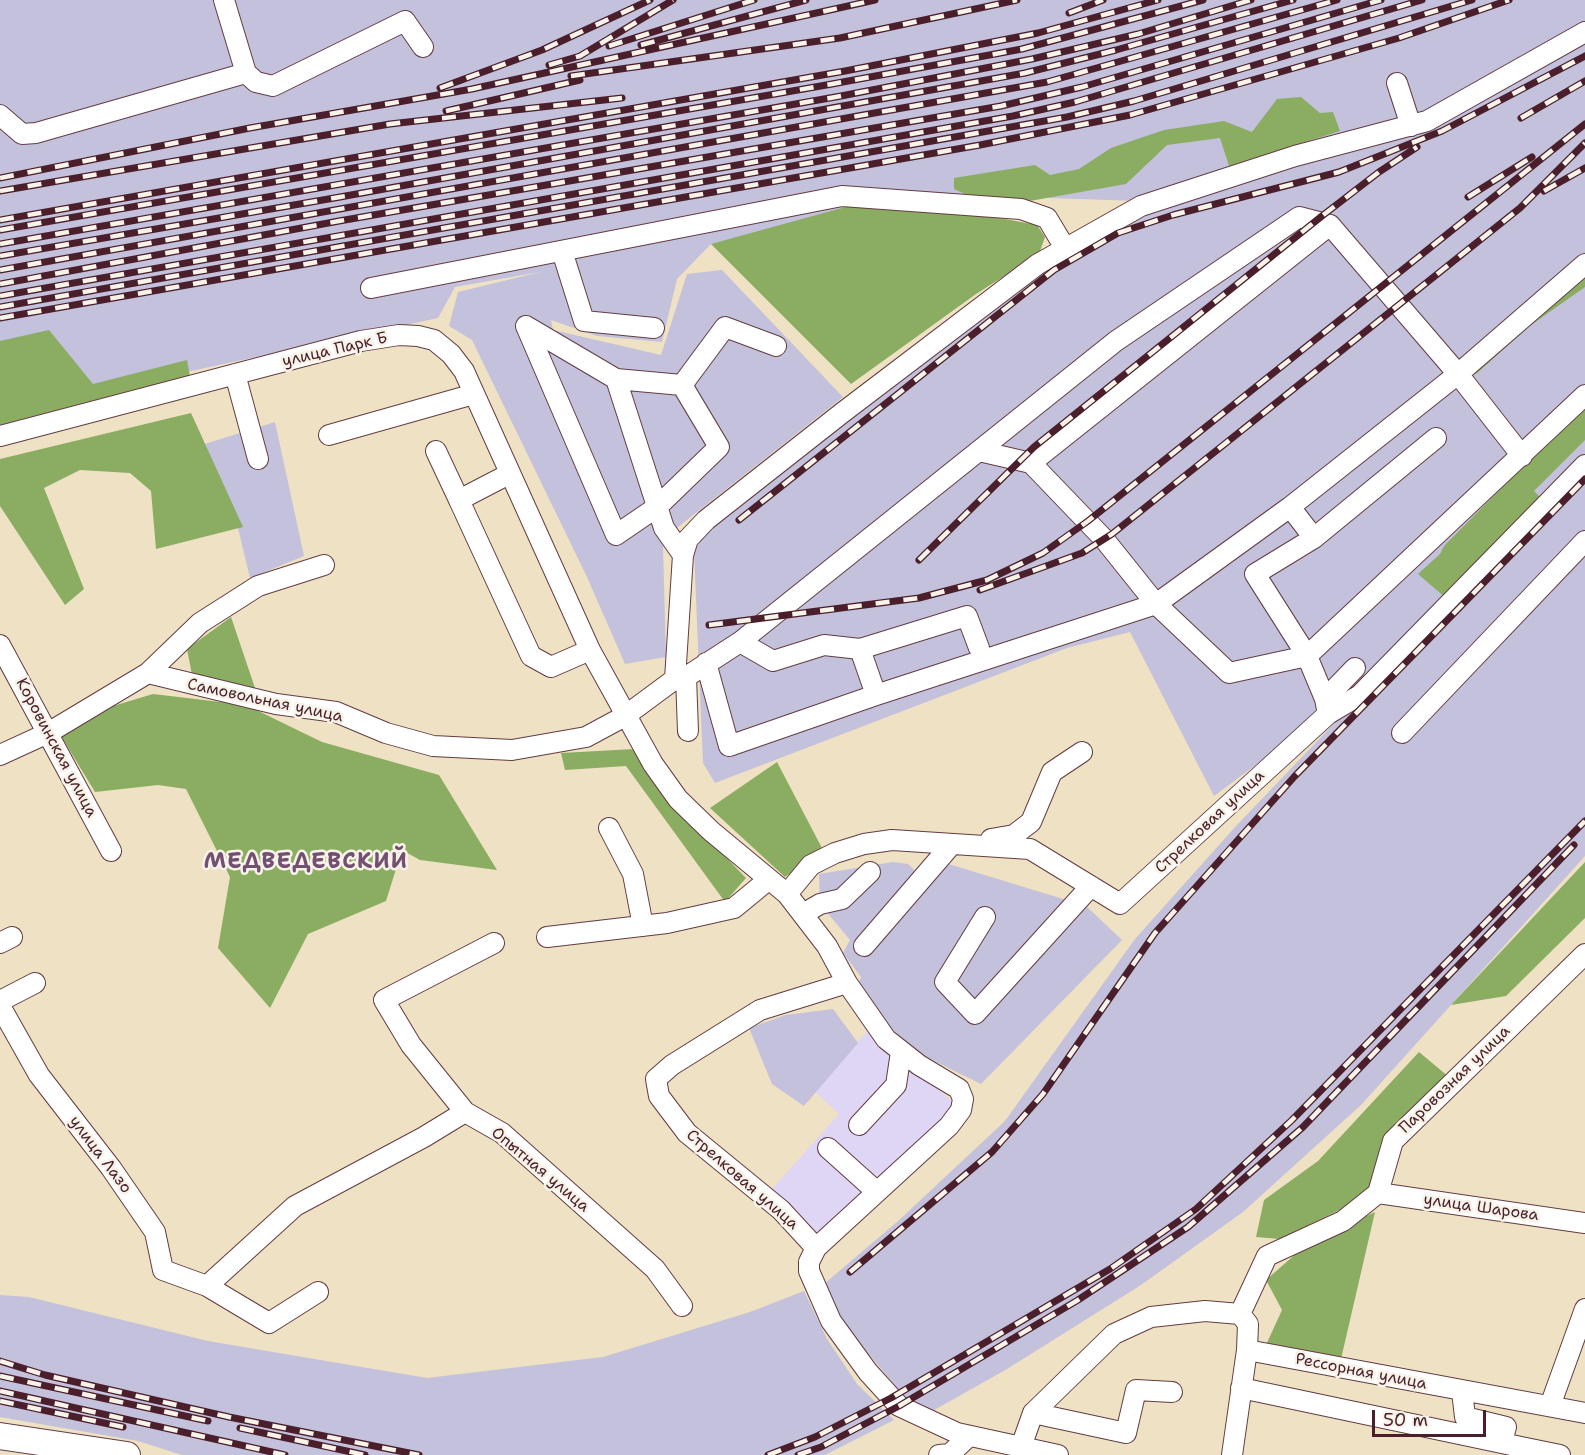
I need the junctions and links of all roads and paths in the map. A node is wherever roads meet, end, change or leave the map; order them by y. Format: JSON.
{"nodes":[{"id":1,"x":224,"y":0,"type":"edge"},
{"id":2,"x":1585,"y":32,"type":"edge"},
{"id":3,"x":423,"y":46,"type":"dead end"},
{"id":4,"x":246,"y":73,"type":"junction"},
{"id":5,"x":1397,"y":83,"type":"dead end"},
{"id":6,"x":0,"y":115,"type":"edge"},
{"id":7,"x":1411,"y":126,"type":"junction"},
{"id":8,"x":1330,"y":225,"type":"junction"},
{"id":9,"x":1065,"y":248,"type":"junction"},
{"id":10,"x":562,"y":251,"type":"junction"},
{"id":11,"x":1585,"y":264,"type":"edge"},
{"id":12,"x":371,"y":288,"type":"dead end"},
{"id":13,"x":654,"y":328,"type":"dead end"},
{"id":14,"x":776,"y":346,"type":"dead end"},
{"id":15,"x":235,"y":374,"type":"junction"},
{"id":16,"x":1458,"y":374,"type":"junction"},
{"id":17,"x":616,"y":379,"type":"junction"},
{"id":18,"x":682,"y":385,"type":"junction"},
{"id":19,"x":474,"y":394,"type":"junction"},
{"id":20,"x":1585,"y":395,"type":"edge"},
{"id":21,"x":329,"y":435,"type":"dead end"},
{"id":22,"x":0,"y":436,"type":"edge"},
{"id":23,"x":1436,"y":438,"type":"dead end"},
{"id":24,"x":436,"y":451,"type":"dead end"},
{"id":25,"x":979,"y":451,"type":"junction"},
{"id":26,"x":1522,"y":456,"type":"junction"},
{"id":27,"x":258,"y":459,"type":"dead end"},
{"id":28,"x":1031,"y":463,"type":"junction"},
{"id":29,"x":1585,"y":465,"type":"edge"},
{"id":30,"x":509,"y":474,"type":"junction"},
{"id":31,"x":459,"y":500,"type":"junction"},
{"id":32,"x":657,"y":507,"type":"junction"},
{"id":33,"x":1290,"y":507,"type":"junction"},
{"id":34,"x":1314,"y":538,"type":"junction"},
{"id":35,"x":1585,"y":541,"type":"edge"},
{"id":36,"x":683,"y":555,"type":"junction"},
{"id":37,"x":324,"y":565,"type":"dead end"},
{"id":38,"x":1156,"y":604,"type":"junction"},
{"id":39,"x":740,"y":642,"type":"junction"},
{"id":40,"x":0,"y":645,"type":"edge"},
{"id":41,"x":979,"y":648,"type":"dead end"},
{"id":42,"x":860,"y":649,"type":"junction"},
{"id":43,"x":590,"y":650,"type":"junction"},
{"id":44,"x":1307,"y":656,"type":"junction"},
{"id":45,"x":706,"y":663,"type":"junction"},
{"id":46,"x":1354,"y":668,"type":"dead end"},
{"id":47,"x":148,"y":673,"type":"junction"},
{"id":48,"x":680,"y":678,"type":"junction"},
{"id":49,"x":876,"y":695,"type":"junction"},
{"id":50,"x":1327,"y":706,"type":"junction"},
{"id":51,"x":625,"y":716,"type":"junction"},
{"id":52,"x":688,"y":731,"type":"dead end"},
{"id":53,"x":48,"y":733,"type":"junction"},
{"id":54,"x":1402,"y":733,"type":"dead end"},
{"id":55,"x":1082,"y":752,"type":"dead end"},
{"id":56,"x":0,"y":755,"type":"edge"},
{"id":57,"x":609,"y":828,"type":"dead end"},
{"id":58,"x":957,"y":845,"type":"junction"},
{"id":59,"x":111,"y":851,"type":"dead end"},
{"id":60,"x":870,"y":872,"type":"dead end"},
{"id":61,"x":768,"y":879,"type":"junction"},
{"id":62,"x":1091,"y":886,"type":"junction"},
{"id":63,"x":787,"y":894,"type":"junction"},
{"id":64,"x":803,"y":914,"type":"junction"},
{"id":65,"x":986,"y":917,"type":"dead end"},
{"id":66,"x":644,"y":926,"type":"junction"},
{"id":67,"x":547,"y":937,"type":"dead end"},
{"id":68,"x":495,"y":943,"type":"dead end"},
{"id":69,"x":864,"y":946,"type":"dead end"},
{"id":70,"x":1585,"y":954,"type":"edge"},
{"id":71,"x":35,"y":983,"type":"dead end"},
{"id":72,"x":847,"y":983,"type":"junction"},
{"id":73,"x":0,"y":1004,"type":"edge"},
{"id":74,"x":901,"y":1052,"type":"junction"},
{"id":75,"x":465,"y":1112,"type":"junction"},
{"id":76,"x":859,"y":1125,"type":"dead end"},
{"id":77,"x":828,"y":1148,"type":"dead end"},
{"id":78,"x":877,"y":1192,"type":"junction"},
{"id":79,"x":1378,"y":1193,"type":"junction"},
{"id":80,"x":1585,"y":1223,"type":"edge"},
{"id":81,"x":816,"y":1248,"type":"junction"},
{"id":82,"x":207,"y":1286,"type":"junction"},
{"id":83,"x":318,"y":1292,"type":"dead end"},
{"id":84,"x":682,"y":1306,"type":"dead end"},
{"id":85,"x":1585,"y":1308,"type":"edge"},
{"id":86,"x":1240,"y":1314,"type":"junction"},
{"id":87,"x":1247,"y":1350,"type":"junction"},
{"id":88,"x":1241,"y":1388,"type":"junction"},
{"id":89,"x":1462,"y":1390,"type":"junction"},
{"id":90,"x":1172,"y":1392,"type":"dead end"},
{"id":91,"x":1529,"y":1403,"type":"junction"},
{"id":92,"x":1550,"y":1406,"type":"junction"},
{"id":93,"x":1033,"y":1413,"type":"junction"},
{"id":94,"x":1585,"y":1413,"type":"edge"},
{"id":95,"x":0,"y":1436,"type":"edge"},
{"id":96,"x":969,"y":1436,"type":"junction"},
{"id":97,"x":1512,"y":1443,"type":"edge"},
{"id":98,"x":1021,"y":1447,"type":"junction"},
{"id":99,"x":128,"y":1455,"type":"edge"},
{"id":100,"x":939,"y":1455,"type":"edge"},
{"id":101,"x":1058,"y":1455,"type":"edge"},
{"id":102,"x":1232,"y":1455,"type":"edge"},
{"id":103,"x":1560,"y":1455,"type":"edge"}],
"edges":[{"from":1,"to":4,"type":"street"},
{"from":2,"to":7,"type":"street"},
{"from":3,"to":4,"type":"street"},
{"from":4,"to":6,"type":"street"},
{"from":5,"to":7,"type":"street"},
{"from":7,"to":9,"type":"street"},
{"from":8,"to":16,"type":"street"},
{"from":8,"to":25,"type":"street","name":"Самовольная улица"},
{"from":8,"to":28,"type":"street"},
{"from":9,"to":10,"type":"street"},
{"from":9,"to":36,"type":"street"},
{"from":10,"to":12,"type":"street"},
{"from":10,"to":13,"type":"street"},
{"from":11,"to":16,"type":"street"},
{"from":14,"to":18,"type":"street"},
{"from":15,"to":19,"type":"street","name":"улица Парк Б"},
{"from":15,"to":22,"type":"street","name":"улица Парк Б"},
{"from":15,"to":27,"type":"street"},
{"from":16,"to":26,"type":"street"},
{"from":16,"to":33,"type":"street"},
{"from":17,"to":18,"type":"street"},
{"from":17,"to":32,"type":"street"},
{"from":17,"to":32,"type":"street"},
{"from":18,"to":32,"type":"street"},
{"from":19,"to":21,"type":"street"},
{"from":19,"to":30,"type":"street","name":"улица Парк Б"},
{"from":20,"to":26,"type":"street"},
{"from":23,"to":34,"type":"street"},
{"from":24,"to":31,"type":"street"},
{"from":25,"to":28,"type":"street"},
{"from":25,"to":39,"type":"street","name":"Самовольная улица"},
{"from":26,"to":44,"type":"street"},
{"from":28,"to":38,"type":"street"},
{"from":29,"to":50,"type":"street","name":"Стрелковая улица"},
{"from":30,"to":31,"type":"street"},
{"from":30,"to":43,"type":"street","name":"улица Парк Б"},
{"from":31,"to":43,"type":"street"},
{"from":32,"to":36,"type":"street"},
{"from":33,"to":34,"type":"street"},
{"from":33,"to":38,"type":"street"},
{"from":34,"to":44,"type":"street"},
{"from":35,"to":54,"type":"street"},
{"from":36,"to":48,"type":"street"},
{"from":37,"to":47,"type":"street"},
{"from":38,"to":44,"type":"street"},
{"from":38,"to":49,"type":"street"},
{"from":39,"to":42,"type":"street"},
{"from":39,"to":45,"type":"street","name":"Самовольная улица"},
{"from":40,"to":53,"type":"street","name":"Коровинская улица"},
{"from":41,"to":42,"type":"street"},
{"from":42,"to":49,"type":"street"},
{"from":43,"to":51,"type":"street","name":"улица Парк Б"},
{"from":44,"to":50,"type":"street"},
{"from":45,"to":48,"type":"street","name":"Самовольная улица"},
{"from":45,"to":49,"type":"street"},
{"from":46,"to":50,"type":"street"},
{"from":47,"to":51,"type":"street","name":"Самовольная улица"},
{"from":47,"to":53,"type":"street"},
{"from":48,"to":51,"type":"street","name":"Самовольная улица"},
{"from":48,"to":52,"type":"street"},
{"from":50,"to":62,"type":"street","name":"Стрелковая улица"},
{"from":51,"to":61,"type":"street"},
{"from":53,"to":56,"type":"street"},
{"from":53,"to":59,"type":"street","name":"Коровинская улица"},
{"from":55,"to":58,"type":"street"},
{"from":57,"to":66,"type":"street"},
{"from":58,"to":62,"type":"street","name":"Стрелковая улица"},
{"from":58,"to":63,"type":"street","name":"Стрелковая улица"},
{"from":58,"to":69,"type":"street"},
{"from":60,"to":64,"type":"street"},
{"from":61,"to":63,"type":"street"},
{"from":61,"to":66,"type":"street"},
{"from":62,"to":65,"type":"street"},
{"from":63,"to":64,"type":"street"},
{"from":64,"to":72,"type":"street"},
{"from":66,"to":67,"type":"street"},
{"from":68,"to":75,"type":"street","name":"Опытная улица"},
{"from":70,"to":79,"type":"street","name":"Паровозная улица"},
{"from":71,"to":73,"type":"street"},
{"from":72,"to":74,"type":"street"},
{"from":72,"to":81,"type":"street","name":"Стрелковая улица"},
{"from":73,"to":82,"type":"street","name":"улица Лазо"},
{"from":74,"to":76,"type":"street"},
{"from":74,"to":78,"type":"street"},
{"from":75,"to":82,"type":"street"},
{"from":75,"to":84,"type":"street","name":"Опытная улица"},
{"from":77,"to":78,"type":"street"},
{"from":78,"to":81,"type":"street"},
{"from":79,"to":80,"type":"street","name":"улица Шарова"},
{"from":79,"to":86,"type":"street"},
{"from":81,"to":96,"type":"street"},
{"from":82,"to":83,"type":"street"},
{"from":85,"to":92,"type":"street"},
{"from":86,"to":87,"type":"street"},
{"from":86,"to":93,"type":"street"},
{"from":87,"to":88,"type":"street"},
{"from":87,"to":89,"type":"street","name":"Рессорная улица"},
{"from":88,"to":97,"type":"street"},
{"from":88,"to":102,"type":"street"},
{"from":89,"to":91,"type":"street","name":"Рессорная улица"},
{"from":89,"to":97,"type":"street"},
{"from":90,"to":93,"type":"street"},
{"from":91,"to":92,"type":"street","name":"Рессорная улица"},
{"from":91,"to":97,"type":"street"},
{"from":92,"to":94,"type":"street","name":"Рессорная улица"},
{"from":93,"to":98,"type":"street"},
{"from":95,"to":99,"type":"main road"},
{"from":96,"to":98,"type":"street"},
{"from":96,"to":100,"type":"street"},
{"from":97,"to":103,"type":"street"},
{"from":98,"to":101,"type":"street"}]}
